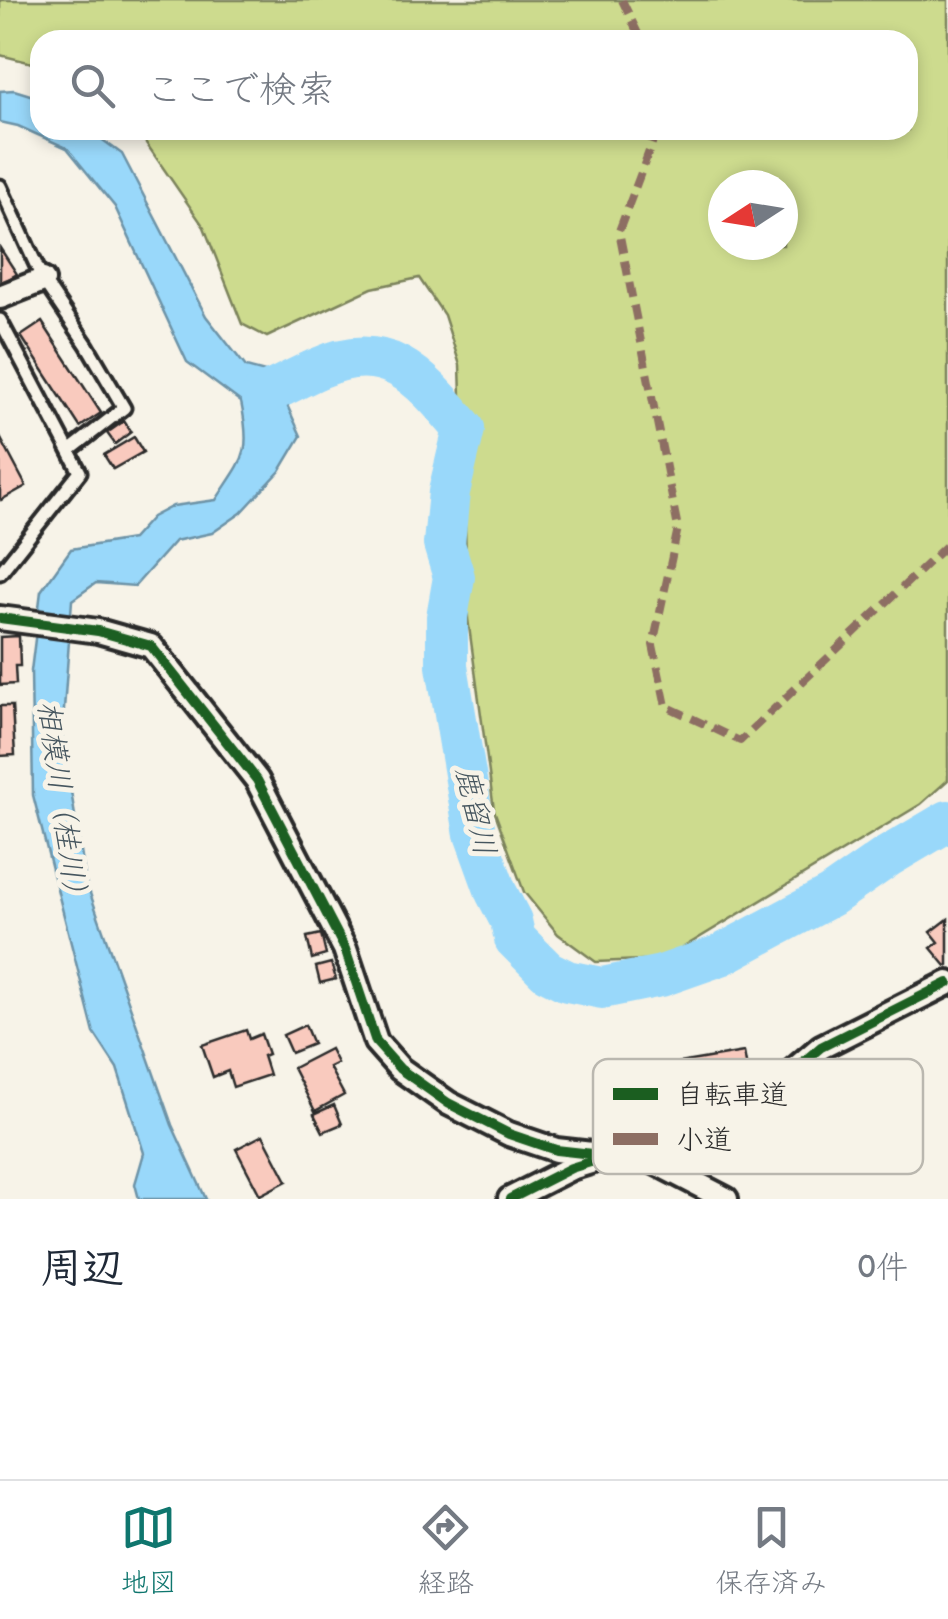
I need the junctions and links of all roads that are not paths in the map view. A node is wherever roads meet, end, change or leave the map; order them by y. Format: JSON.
{"nodes":[{"id":1,"x":0,"y":186,"type":"edge"},
{"id":2,"x":42,"y":280,"type":"junction"},
{"id":3,"x":0,"y":297,"type":"edge"},
{"id":4,"x":0,"y":320,"type":"edge"},
{"id":5,"x":69,"y":451,"type":"junction"},
{"id":6,"x":0,"y":572,"type":"edge"},
{"id":7,"x":9,"y":620,"type":"edge"},
{"id":8,"x":948,"y":982,"type":"edge"},
{"id":9,"x":806,"y":1059,"type":"edge"},
{"id":10,"x":593,"y":1154,"type":"edge"},
{"id":11,"x":593,"y":1161,"type":"edge"},
{"id":12,"x":678,"y":1174,"type":"edge"},
{"id":13,"x":510,"y":1199,"type":"edge"},
{"id":14,"x":726,"y":1199,"type":"edge"}],
"edges":[{"from":1,"to":2,"type":"lane"},
{"from":2,"to":3,"type":"street"},
{"from":2,"to":5,"type":"lane"},
{"from":4,"to":5,"type":"lane"},
{"from":5,"to":6,"type":"lane"},
{"from":7,"to":10,"type":"street"},
{"from":8,"to":9,"type":"street"},
{"from":11,"to":13,"type":"street"},
{"from":12,"to":14,"type":"street"}]}
